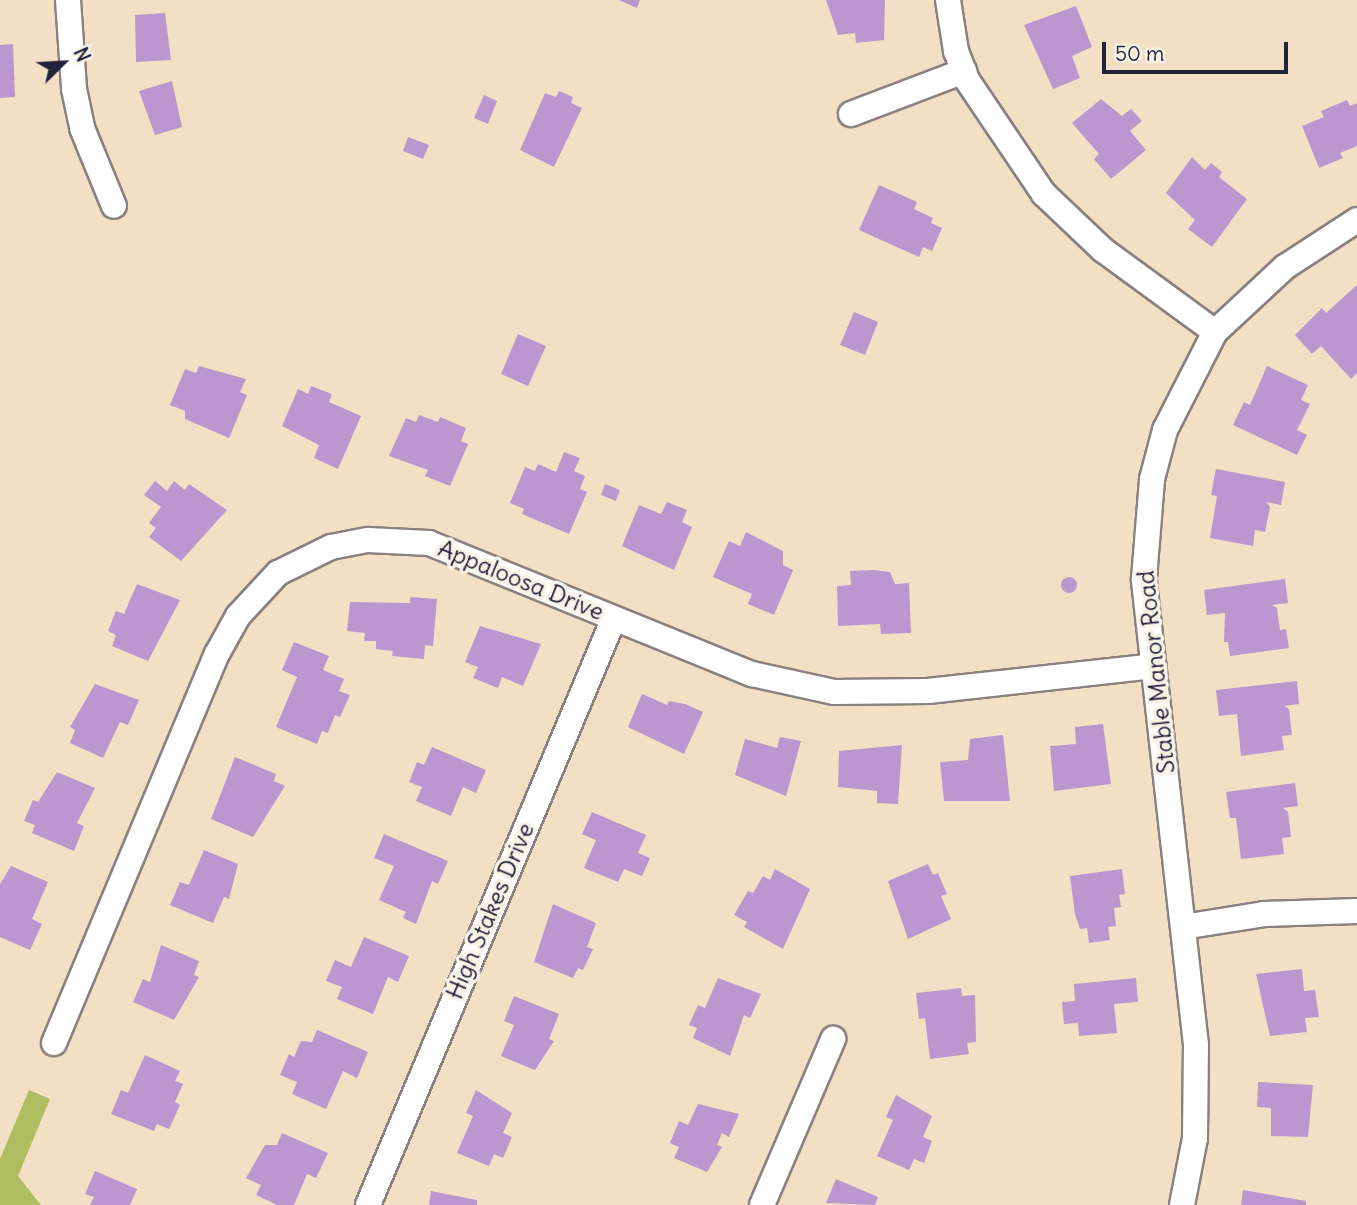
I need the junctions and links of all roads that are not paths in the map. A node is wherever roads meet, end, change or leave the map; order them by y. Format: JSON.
{"nodes":[{"id":1,"x":68,"y":0,"type":"edge"},
{"id":2,"x":948,"y":0,"type":"edge"},
{"id":3,"x":964,"y":71,"type":"junction"},
{"id":4,"x":851,"y":114,"type":"dead end"},
{"id":5,"x":114,"y":206,"type":"dead end"},
{"id":6,"x":1357,"y":220,"type":"edge"},
{"id":7,"x":1215,"y":332,"type":"junction"},
{"id":8,"x":614,"y":618,"type":"junction"},
{"id":9,"x":1154,"y":666,"type":"junction"},
{"id":10,"x":1357,"y":911,"type":"edge"},
{"id":11,"x":1183,"y":927,"type":"junction"},
{"id":12,"x":833,"y":1039,"type":"dead end"},
{"id":13,"x":54,"y":1043,"type":"dead end"},
{"id":14,"x":368,"y":1205,"type":"edge"},
{"id":15,"x":762,"y":1205,"type":"edge"},
{"id":16,"x":1182,"y":1205,"type":"edge"}],
"edges":[{"from":1,"to":5,"type":"street"},
{"from":2,"to":3,"type":"street"},
{"from":3,"to":4,"type":"street"},
{"from":3,"to":7,"type":"street"},
{"from":6,"to":7,"type":"street","name":"Stable Manor Road"},
{"from":7,"to":9,"type":"street","name":"Stable Manor Road"},
{"from":8,"to":9,"type":"street","name":"Appaloosa Drive"},
{"from":8,"to":13,"type":"street","name":"Appaloosa Drive"},
{"from":8,"to":14,"type":"street","name":"High Stakes Drive"},
{"from":9,"to":11,"type":"street","name":"Stable Manor Road"},
{"from":10,"to":11,"type":"street"},
{"from":11,"to":16,"type":"street","name":"Stable Manor Road"},
{"from":12,"to":15,"type":"street"}]}
